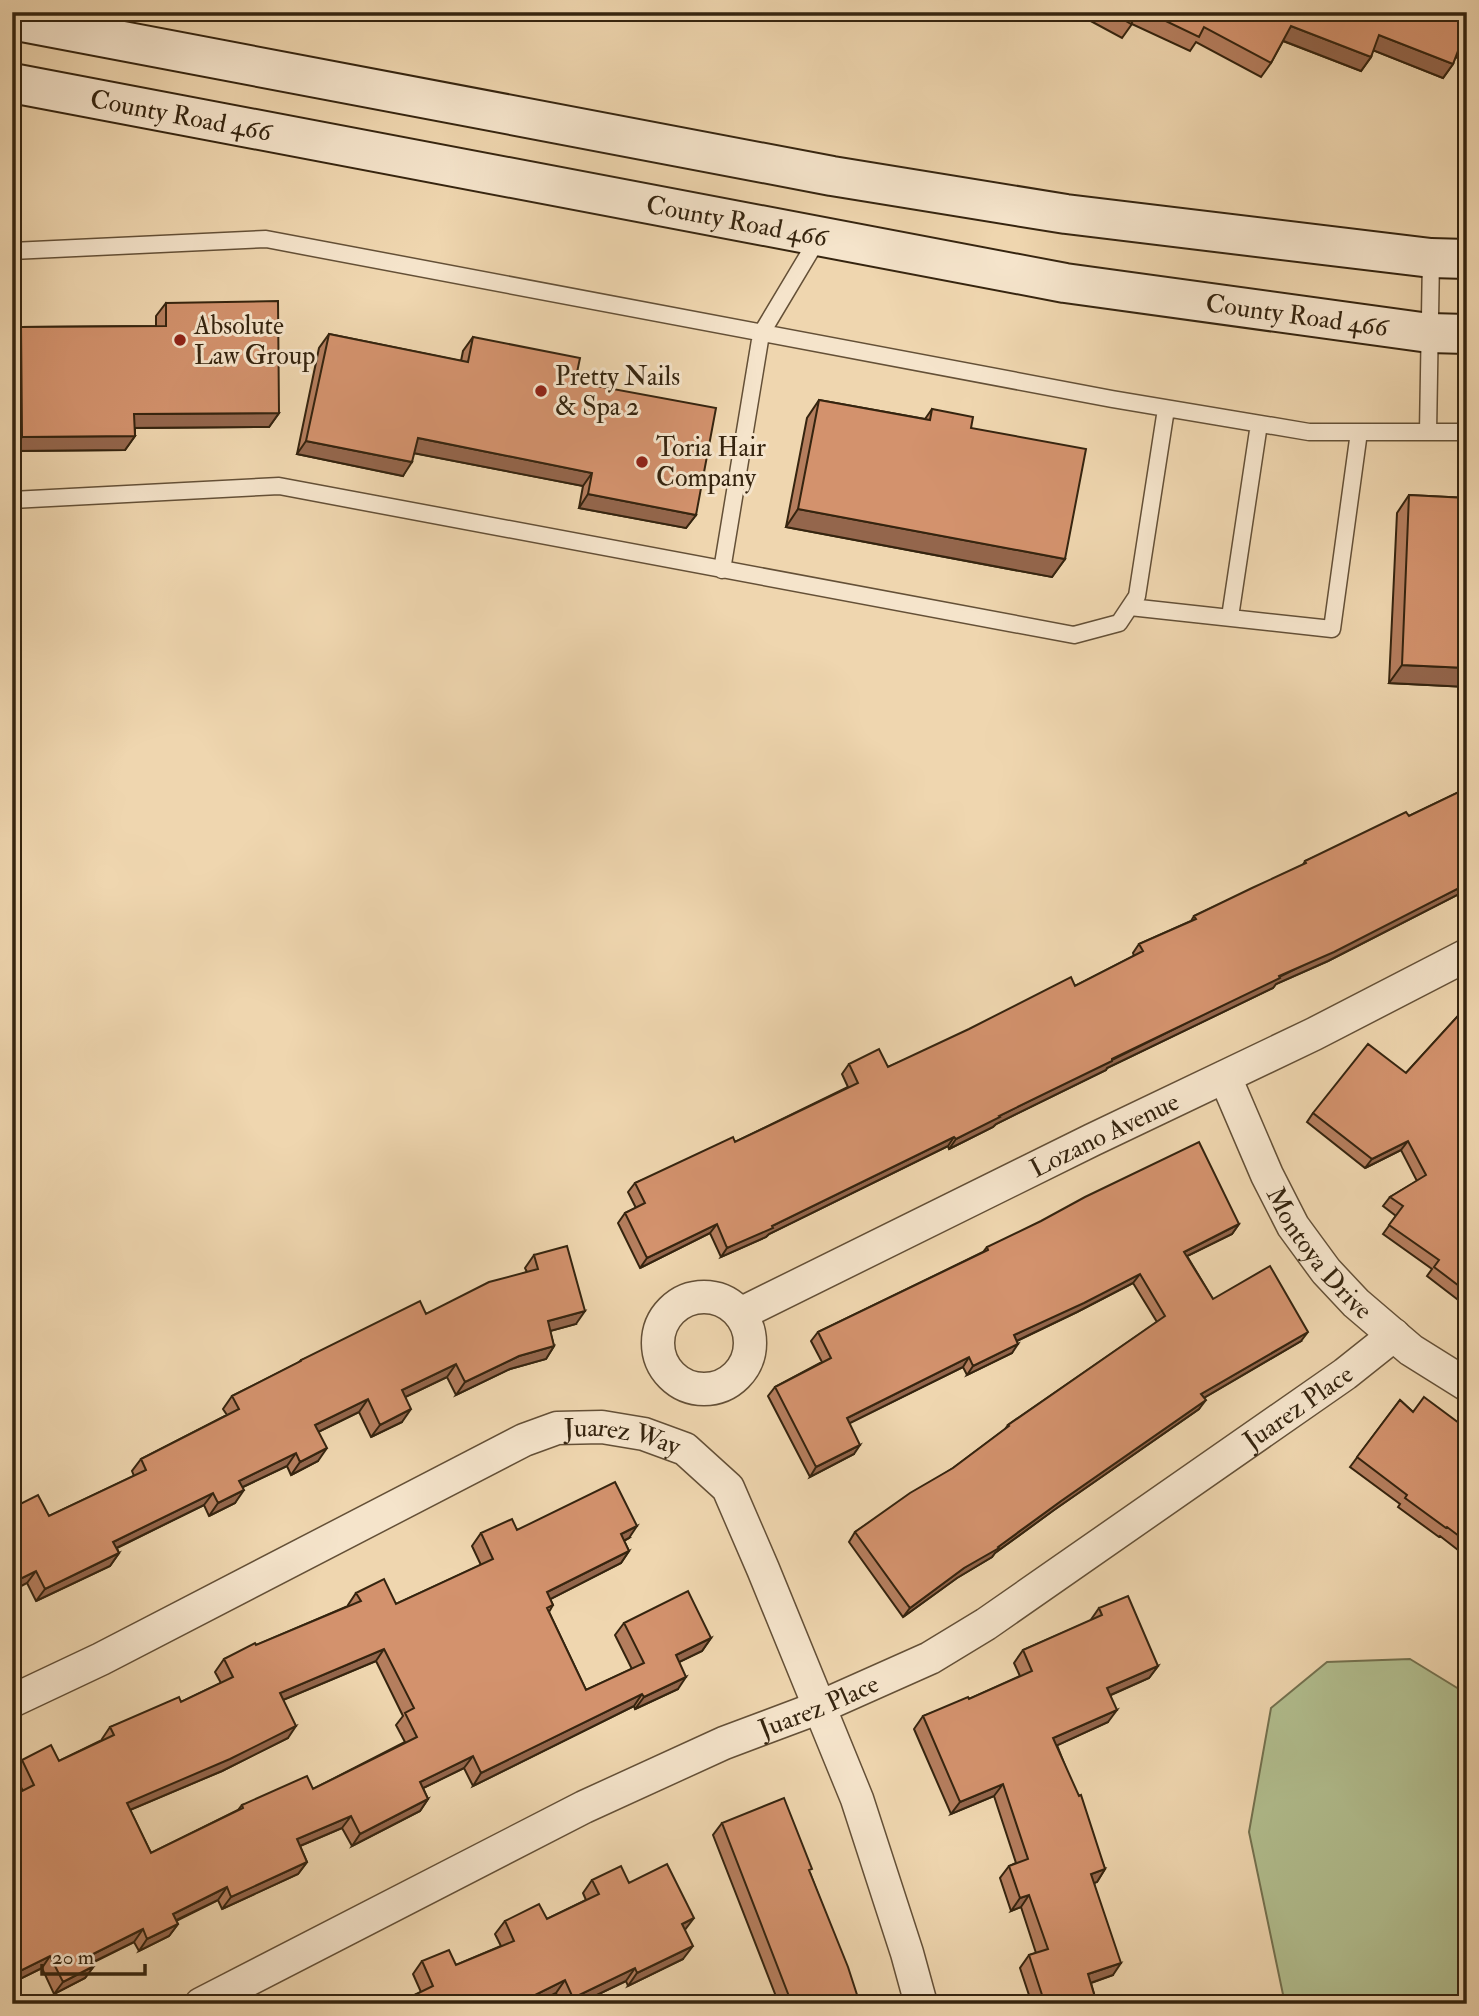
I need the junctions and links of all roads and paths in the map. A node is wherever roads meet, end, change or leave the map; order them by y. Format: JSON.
{"nodes":[{"id":1,"x":12,"y":20,"type":"edge"},
{"id":2,"x":12,"y":83,"type":"edge"},
{"id":3,"x":819,"y":237,"type":"junction"},
{"id":4,"x":12,"y":251,"type":"edge"},
{"id":5,"x":1449,"y":258,"type":"edge"},
{"id":6,"x":1429,"y":333,"type":"junction"},
{"id":7,"x":761,"y":334,"type":"junction"},
{"id":8,"x":1467,"y":334,"type":"edge"},
{"id":9,"x":1166,"y":409,"type":"junction"},
{"id":10,"x":1259,"y":424,"type":"junction"},
{"id":11,"x":1359,"y":432,"type":"junction"},
{"id":12,"x":1428,"y":432,"type":"junction"},
{"id":13,"x":1467,"y":432,"type":"edge"},
{"id":14,"x":12,"y":500,"type":"edge"},
{"id":15,"x":722,"y":570,"type":"junction"},
{"id":16,"x":1130,"y":607,"type":"junction"},
{"id":17,"x":1230,"y":617,"type":"junction"},
{"id":18,"x":1467,"y":956,"type":"edge"},
{"id":19,"x":1225,"y":1077,"type":"junction"},
{"id":20,"x":740,"y":1314,"type":"dead end"},
{"id":21,"x":1394,"y":1335,"type":"junction"},
{"id":22,"x":1467,"y":1385,"type":"edge"},
{"id":23,"x":12,"y":1701,"type":"edge"},
{"id":24,"x":820,"y":1707,"type":"junction"},
{"id":25,"x":201,"y":2004,"type":"edge"},
{"id":26,"x":920,"y":2004,"type":"edge"}],
"edges":[{"from":1,"to":5,"type":"main road"},
{"from":2,"to":3,"type":"main road","name":"County Road 466"},
{"from":3,"to":6,"type":"main road","name":"County Road 466"},
{"from":3,"to":7,"type":"lane"},
{"from":4,"to":7,"type":"lane"},
{"from":5,"to":6,"type":"lane"},
{"from":6,"to":8,"type":"main road","name":"County Road 466"},
{"from":6,"to":12,"type":"lane"},
{"from":7,"to":9,"type":"lane"},
{"from":7,"to":15,"type":"lane"},
{"from":9,"to":10,"type":"lane"},
{"from":9,"to":16,"type":"lane"},
{"from":10,"to":11,"type":"lane"},
{"from":10,"to":17,"type":"lane"},
{"from":11,"to":12,"type":"lane"},
{"from":11,"to":17,"type":"lane"},
{"from":12,"to":13,"type":"lane"},
{"from":14,"to":15,"type":"lane"},
{"from":15,"to":16,"type":"lane"},
{"from":16,"to":17,"type":"lane"},
{"from":18,"to":19,"type":"street","name":"Lozano Avenue"},
{"from":19,"to":20,"type":"street","name":"Lozano Avenue"},
{"from":19,"to":21,"type":"street","name":"Montoya Drive"},
{"from":21,"to":22,"type":"street","name":"Montoya Drive"},
{"from":21,"to":24,"type":"street","name":"Juarez Place"},
{"from":23,"to":24,"type":"street","name":"Juarez Way"},
{"from":24,"to":25,"type":"street","name":"Juarez Place"},
{"from":24,"to":26,"type":"street","name":"Juarez Way"}]}
